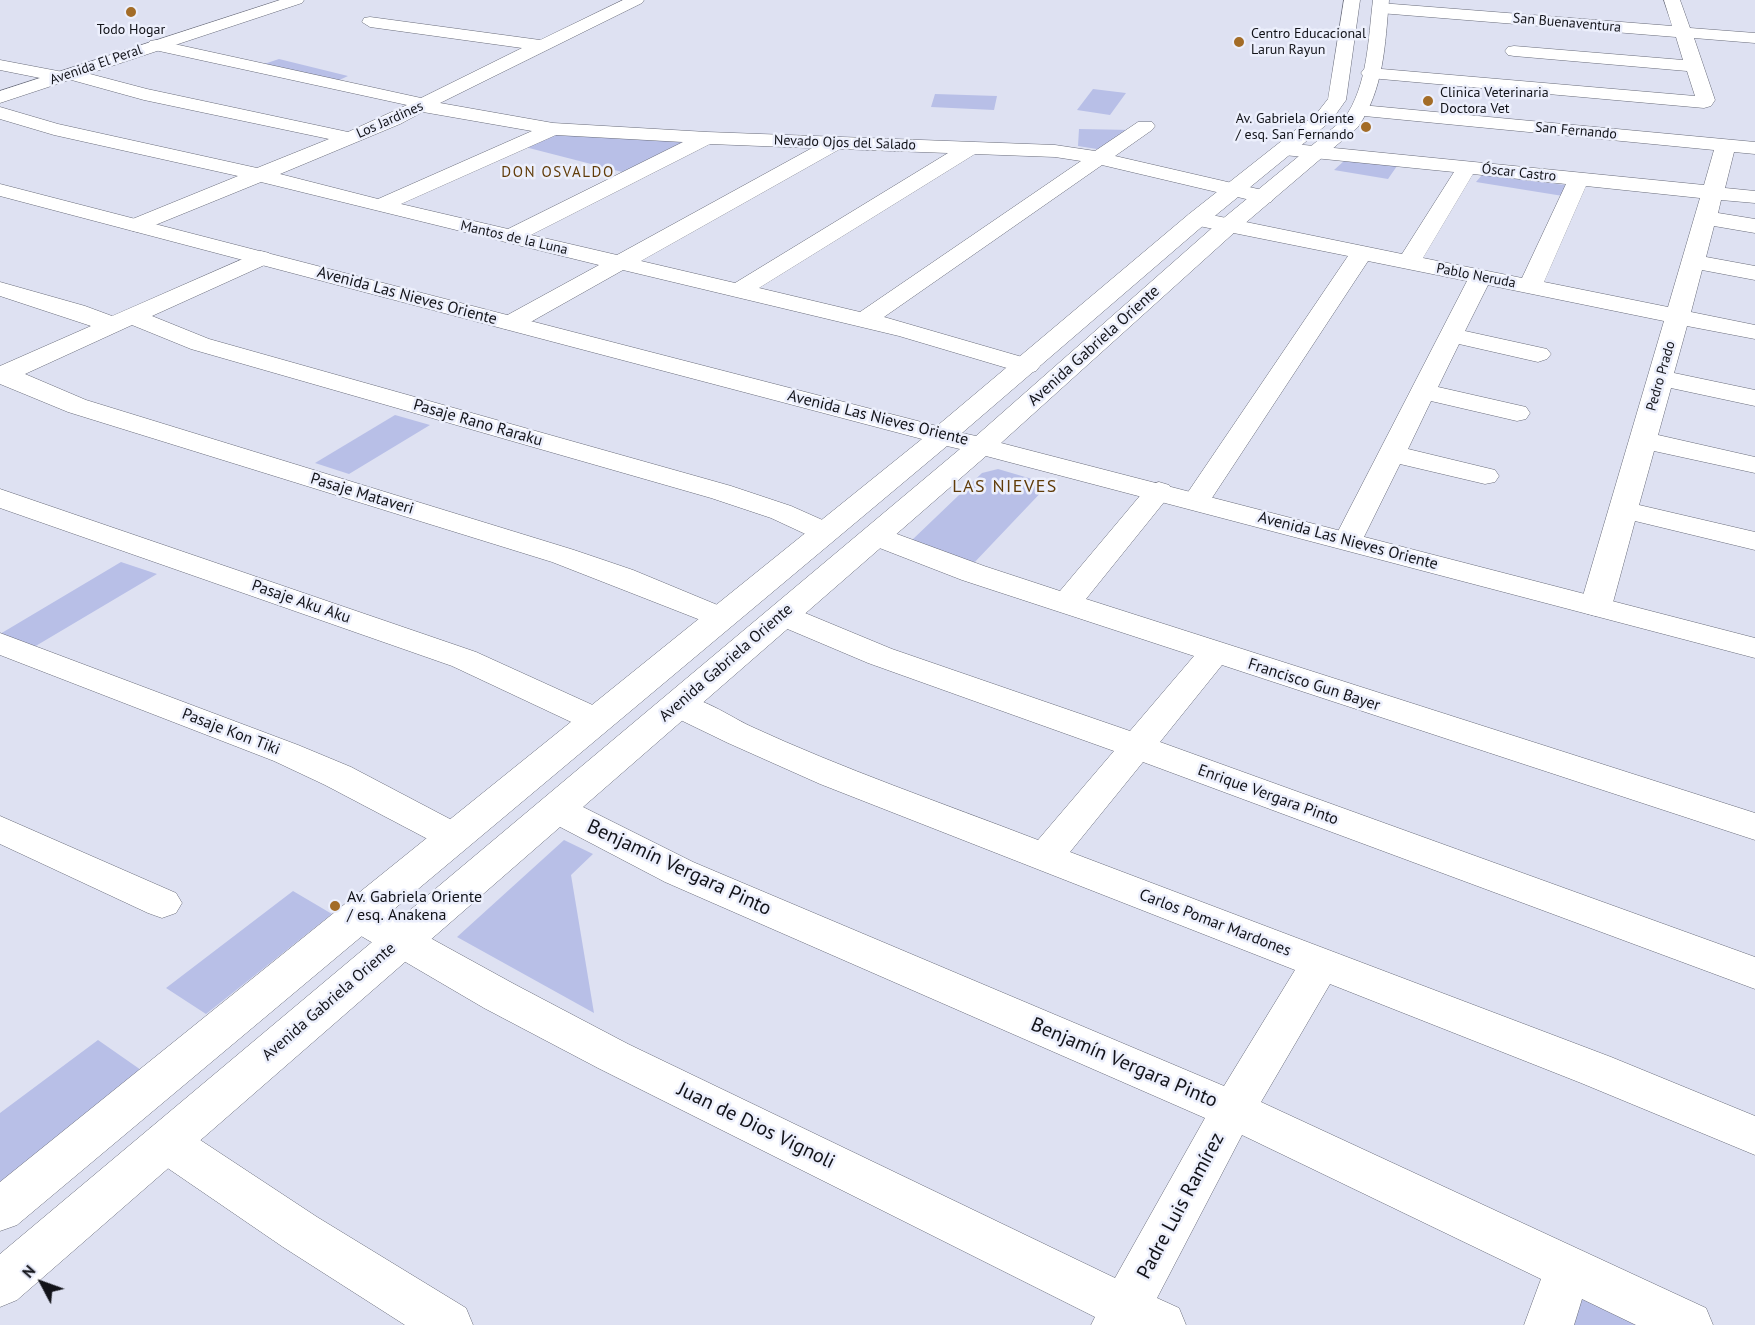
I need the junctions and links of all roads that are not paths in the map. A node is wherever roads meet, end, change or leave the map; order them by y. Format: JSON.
{"nodes":[{"id":1,"x":296,"y":0,"type":"edge"},
{"id":2,"x":636,"y":0,"type":"edge"},
{"id":3,"x":1352,"y":0,"type":"edge"},
{"id":4,"x":1509,"y":0,"type":"edge"},
{"id":5,"x":1672,"y":0,"type":"edge"},
{"id":6,"x":1380,"y":4,"type":"edge"},
{"id":7,"x":1511,"y":18,"type":"junction"},
{"id":8,"x":370,"y":22,"type":"dead end"},
{"id":9,"x":1683,"y":32,"type":"junction"},
{"id":10,"x":1755,"y":38,"type":"edge"},
{"id":11,"x":156,"y":45,"type":"junction"},
{"id":12,"x":541,"y":45,"type":"junction"},
{"id":13,"x":1514,"y":51,"type":"junction"},
{"id":14,"x":0,"y":65,"type":"edge"},
{"id":15,"x":1695,"y":66,"type":"junction"},
{"id":16,"x":1370,"y":73,"type":"junction"},
{"id":17,"x":66,"y":75,"type":"junction"},
{"id":18,"x":1517,"y":86,"type":"junction"},
{"id":19,"x":0,"y":97,"type":"edge"},
{"id":20,"x":423,"y":106,"type":"junction"},
{"id":21,"x":1361,"y":111,"type":"junction"},
{"id":22,"x":0,"y":113,"type":"edge"},
{"id":23,"x":1145,"y":126,"type":"dead end"},
{"id":24,"x":553,"y":129,"type":"junction"},
{"id":25,"x":350,"y":138,"type":"junction"},
{"id":26,"x":707,"y":138,"type":"junction"},
{"id":27,"x":835,"y":143,"type":"junction"},
{"id":28,"x":1726,"y":145,"type":"junction"},
{"id":29,"x":972,"y":147,"type":"junction"},
{"id":30,"x":1755,"y":148,"type":"edge"},
{"id":31,"x":1284,"y":149,"type":"junction"},
{"id":32,"x":1315,"y":152,"type":"junction"},
{"id":33,"x":1100,"y":158,"type":"junction"},
{"id":34,"x":1467,"y":168,"type":"junction"},
{"id":35,"x":259,"y":176,"type":"junction"},
{"id":36,"x":1579,"y":179,"type":"junction"},
{"id":37,"x":0,"y":190,"type":"edge"},
{"id":38,"x":1234,"y":190,"type":"junction"},
{"id":39,"x":1712,"y":192,"type":"junction"},
{"id":40,"x":1263,"y":197,"type":"junction"},
{"id":41,"x":1755,"y":197,"type":"edge"},
{"id":42,"x":380,"y":206,"type":"junction"},
{"id":43,"x":1705,"y":218,"type":"junction"},
{"id":44,"x":1197,"y":219,"type":"junction"},
{"id":45,"x":138,"y":225,"type":"junction"},
{"id":46,"x":1228,"y":226,"type":"junction"},
{"id":47,"x":1755,"y":226,"type":"edge"},
{"id":48,"x":510,"y":237,"type":"junction"},
{"id":49,"x":1362,"y":253,"type":"junction"},
{"id":50,"x":261,"y":258,"type":"junction"},
{"id":51,"x":1693,"y":261,"type":"junction"},
{"id":52,"x":618,"y":263,"type":"junction"},
{"id":53,"x":1408,"y":263,"type":"junction"},
{"id":54,"x":1755,"y":273,"type":"edge"},
{"id":55,"x":1480,"y":277,"type":"junction"},
{"id":56,"x":1530,"y":287,"type":"junction"},
{"id":57,"x":0,"y":289,"type":"edge"},
{"id":58,"x":738,"y":291,"type":"junction"},
{"id":59,"x":1678,"y":316,"type":"junction"},
{"id":60,"x":864,"y":320,"type":"junction"},
{"id":61,"x":121,"y":321,"type":"junction"},
{"id":62,"x":511,"y":323,"type":"junction"},
{"id":63,"x":1755,"y":332,"type":"edge"},
{"id":64,"x":1451,"y":335,"type":"junction"},
{"id":65,"x":1538,"y":354,"type":"dead end"},
{"id":66,"x":1027,"y":366,"type":"junction"},
{"id":67,"x":2,"y":375,"type":"edge"},
{"id":68,"x":1660,"y":378,"type":"junction"},
{"id":69,"x":1422,"y":391,"type":"junction"},
{"id":70,"x":1755,"y":398,"type":"edge"},
{"id":71,"x":1517,"y":412,"type":"dead end"},
{"id":72,"x":943,"y":435,"type":"junction"},
{"id":73,"x":1643,"y":440,"type":"junction"},
{"id":74,"x":982,"y":444,"type":"junction"},
{"id":75,"x":1392,"y":454,"type":"junction"},
{"id":76,"x":1755,"y":465,"type":"edge"},
{"id":77,"x":1485,"y":476,"type":"dead end"},
{"id":78,"x":1159,"y":491,"type":"junction"},
{"id":79,"x":0,"y":498,"type":"edge"},
{"id":80,"x":1196,"y":501,"type":"junction"},
{"id":81,"x":1623,"y":510,"type":"junction"},
{"id":82,"x":825,"y":532,"type":"junction"},
{"id":83,"x":875,"y":536,"type":"junction"},
{"id":84,"x":1348,"y":541,"type":"junction"},
{"id":85,"x":1755,"y":541,"type":"edge"},
{"id":86,"x":1066,"y":604,"type":"junction"},
{"id":87,"x":1596,"y":606,"type":"junction"},
{"id":88,"x":782,"y":615,"type":"junction"},
{"id":89,"x":721,"y":618,"type":"junction"},
{"id":90,"x":0,"y":643,"type":"edge"},
{"id":91,"x":1755,"y":648,"type":"edge"},
{"id":92,"x":1215,"y":652,"type":"junction"},
{"id":93,"x":678,"y":705,"type":"junction"},
{"id":94,"x":596,"y":720,"type":"junction"},
{"id":95,"x":1136,"y":747,"type":"junction"},
{"id":96,"x":556,"y":809,"type":"junction"},
{"id":97,"x":1755,"y":827,"type":"edge"},
{"id":98,"x":0,"y":829,"type":"edge"},
{"id":99,"x":454,"y":837,"type":"junction"},
{"id":100,"x":1045,"y":857,"type":"junction"},
{"id":101,"x":162,"y":903,"type":"dead end"},
{"id":102,"x":358,"y":916,"type":"junction"},
{"id":103,"x":401,"y":941,"type":"junction"},
{"id":104,"x":1321,"y":963,"type":"junction"},
{"id":105,"x":1755,"y":973,"type":"edge"},
{"id":106,"x":1233,"y":1110,"type":"junction"},
{"id":107,"x":1755,"y":1136,"type":"edge"},
{"id":108,"x":166,"y":1142,"type":"junction"},
{"id":109,"x":0,"y":1210,"type":"edge"},
{"id":110,"x":1568,"y":1270,"type":"junction"},
{"id":111,"x":0,"y":1284,"type":"edge"},
{"id":112,"x":1134,"y":1319,"type":"edge"},
{"id":113,"x":448,"y":1325,"type":"edge"},
{"id":114,"x":1549,"y":1325,"type":"edge"},
{"id":115,"x":1688,"y":1325,"type":"edge"}],
"edges":[{"from":1,"to":11,"type":"street","name":"Avenida El Peral"},
{"from":2,"to":12,"type":"street","name":"Los Jardines"},
{"from":3,"to":31,"type":"street","name":"Avenida Gabriela Oriente"},
{"from":4,"to":7,"type":"street"},
{"from":5,"to":9,"type":"street"},
{"from":6,"to":7,"type":"street","name":"San Buenaventura"},
{"from":6,"to":16,"type":"street"},
{"from":7,"to":9,"type":"street","name":"San Buenaventura"},
{"from":7,"to":13,"type":"street"},
{"from":8,"to":12,"type":"street"},
{"from":9,"to":10,"type":"street","name":"San Buenaventura"},
{"from":9,"to":15,"type":"street"},
{"from":11,"to":17,"type":"street","name":"Avenida El Peral"},
{"from":11,"to":20,"type":"street","name":"Nevado Ojos del Salado"},
{"from":12,"to":20,"type":"street","name":"Los Jardines"},
{"from":13,"to":15,"type":"street"},
{"from":13,"to":18,"type":"street"},
{"from":14,"to":17,"type":"street"},
{"from":15,"to":18,"type":"street"},
{"from":16,"to":18,"type":"street"},
{"from":16,"to":21,"type":"street"},
{"from":17,"to":19,"type":"street","name":"Avenida El Peral"},
{"from":17,"to":25,"type":"street"},
{"from":20,"to":24,"type":"street","name":"Nevado Ojos del Salado"},
{"from":20,"to":25,"type":"street","name":"Los Jardines"},
{"from":21,"to":28,"type":"street","name":"San Fernando"},
{"from":21,"to":32,"type":"street","name":"Avenida Gabriela Oriente"},
{"from":22,"to":35,"type":"street","name":"Mantos de la Luna"},
{"from":23,"to":33,"type":"street"},
{"from":24,"to":26,"type":"street","name":"Nevado Ojos del Salado"},
{"from":24,"to":42,"type":"street"},
{"from":25,"to":35,"type":"street","name":"Los Jardines"},
{"from":26,"to":27,"type":"street","name":"Nevado Ojos del Salado"},
{"from":26,"to":48,"type":"street"},
{"from":27,"to":29,"type":"street","name":"Nevado Ojos del Salado"},
{"from":27,"to":52,"type":"street"},
{"from":28,"to":30,"type":"street","name":"San Fernando"},
{"from":28,"to":39,"type":"street","name":"Pedro Prado"},
{"from":29,"to":33,"type":"street","name":"Nevado Ojos del Salado"},
{"from":29,"to":58,"type":"street"},
{"from":31,"to":32,"type":"street","name":"Óscar Castro"},
{"from":31,"to":38,"type":"street","name":"Avenida Gabriela Oriente"},
{"from":32,"to":34,"type":"street","name":"Óscar Castro"},
{"from":32,"to":40,"type":"street","name":"Avenida Gabriela Oriente"},
{"from":33,"to":38,"type":"street","name":"Nevado Ojos del Salado"},
{"from":33,"to":60,"type":"street"},
{"from":34,"to":36,"type":"street","name":"Óscar Castro"},
{"from":34,"to":53,"type":"street"},
{"from":35,"to":42,"type":"street","name":"Mantos de la Luna"},
{"from":35,"to":45,"type":"street","name":"Los Jardines"},
{"from":36,"to":39,"type":"street","name":"Óscar Castro"},
{"from":36,"to":56,"type":"street"},
{"from":37,"to":45,"type":"street","name":"Avenida Las Nieves Oriente"},
{"from":38,"to":40,"type":"street","name":"Nevado Ojos del Salado"},
{"from":38,"to":44,"type":"street","name":"Avenida Gabriela Oriente"},
{"from":39,"to":41,"type":"street","name":"Óscar Castro"},
{"from":39,"to":43,"type":"street","name":"Pedro Prado"},
{"from":40,"to":46,"type":"street","name":"Avenida Gabriela Oriente"},
{"from":42,"to":48,"type":"street","name":"Mantos de la Luna"},
{"from":43,"to":47,"type":"street"},
{"from":43,"to":51,"type":"street","name":"Pedro Prado"},
{"from":44,"to":46,"type":"street","name":"Pablo Neruda"},
{"from":44,"to":66,"type":"street","name":"Avenida Gabriela Oriente"},
{"from":45,"to":50,"type":"street","name":"Avenida Las Nieves Oriente"},
{"from":46,"to":49,"type":"street","name":"Pablo Neruda"},
{"from":46,"to":74,"type":"street","name":"Avenida Gabriela Oriente"},
{"from":48,"to":52,"type":"street","name":"Mantos de la Luna"},
{"from":49,"to":53,"type":"street","name":"Pablo Neruda"},
{"from":49,"to":80,"type":"street"},
{"from":50,"to":61,"type":"street"},
{"from":50,"to":62,"type":"street","name":"Avenida Las Nieves Oriente"},
{"from":51,"to":54,"type":"street"},
{"from":51,"to":59,"type":"street","name":"Pedro Prado"},
{"from":52,"to":58,"type":"street","name":"Mantos de la Luna"},
{"from":52,"to":62,"type":"street"},
{"from":53,"to":55,"type":"street","name":"Pablo Neruda"},
{"from":55,"to":56,"type":"street","name":"Pablo Neruda"},
{"from":55,"to":64,"type":"street"},
{"from":56,"to":59,"type":"street","name":"Pablo Neruda"},
{"from":57,"to":61,"type":"street","name":"Pasaje Rano Raraku"},
{"from":58,"to":60,"type":"street","name":"Mantos de la Luna"},
{"from":59,"to":63,"type":"street","name":"Pablo Neruda"},
{"from":59,"to":68,"type":"street","name":"Pedro Prado"},
{"from":60,"to":66,"type":"street","name":"Mantos de la Luna"},
{"from":61,"to":67,"type":"street"},
{"from":61,"to":82,"type":"street","name":"Pasaje Rano Raraku"},
{"from":62,"to":72,"type":"street","name":"Avenida Las Nieves Oriente"},
{"from":64,"to":65,"type":"street"},
{"from":64,"to":69,"type":"street"},
{"from":66,"to":72,"type":"street","name":"Avenida Gabriela Oriente"},
{"from":67,"to":89,"type":"street","name":"Pasaje Mataveri"},
{"from":68,"to":70,"type":"street"},
{"from":68,"to":73,"type":"street","name":"Pedro Prado"},
{"from":69,"to":71,"type":"street"},
{"from":69,"to":75,"type":"street"},
{"from":72,"to":74,"type":"street","name":"Avenida Las Nieves Oriente"},
{"from":72,"to":82,"type":"street","name":"Avenida Gabriela Oriente"},
{"from":73,"to":76,"type":"street"},
{"from":73,"to":81,"type":"street","name":"Pedro Prado"},
{"from":74,"to":78,"type":"street","name":"Avenida Las Nieves Oriente"},
{"from":74,"to":83,"type":"street","name":"Avenida Gabriela Oriente"},
{"from":75,"to":77,"type":"street"},
{"from":75,"to":84,"type":"street"},
{"from":78,"to":80,"type":"street","name":"Avenida Las Nieves Oriente"},
{"from":78,"to":86,"type":"street"},
{"from":79,"to":94,"type":"street","name":"Pasaje Aku Aku"},
{"from":80,"to":84,"type":"street","name":"Avenida Las Nieves Oriente"},
{"from":81,"to":85,"type":"street"},
{"from":81,"to":87,"type":"street","name":"Pedro Prado"},
{"from":82,"to":89,"type":"street","name":"Avenida Gabriela Oriente"},
{"from":83,"to":86,"type":"street","name":"Francisco Gun Bayer"},
{"from":83,"to":88,"type":"street","name":"Avenida Gabriela Oriente"},
{"from":84,"to":87,"type":"street","name":"Avenida Las Nieves Oriente"},
{"from":86,"to":92,"type":"street","name":"Francisco Gun Bayer"},
{"from":87,"to":91,"type":"street","name":"Avenida Las Nieves Oriente"},
{"from":88,"to":93,"type":"street","name":"Avenida Gabriela Oriente"},
{"from":88,"to":95,"type":"street","name":"Enrique Vergara Pinto"},
{"from":89,"to":94,"type":"street","name":"Avenida Gabriela Oriente"},
{"from":90,"to":99,"type":"street","name":"Pasaje Kon Tiki"},
{"from":92,"to":95,"type":"street"},
{"from":92,"to":97,"type":"street","name":"Francisco Gun Bayer"},
{"from":93,"to":96,"type":"street","name":"Avenida Gabriela Oriente"},
{"from":93,"to":100,"type":"street","name":"Carlos Pomar Mardones"},
{"from":94,"to":99,"type":"street","name":"Avenida Gabriela Oriente"},
{"from":95,"to":100,"type":"street"},
{"from":95,"to":105,"type":"street","name":"Enrique Vergara Pinto"},
{"from":96,"to":103,"type":"street","name":"Avenida Gabriela Oriente"},
{"from":96,"to":106,"type":"street","name":"Benjamín Vergara Pinto"},
{"from":98,"to":101,"type":"street"},
{"from":99,"to":102,"type":"street","name":"Avenida Gabriela Oriente"},
{"from":100,"to":104,"type":"street","name":"Carlos Pomar Mardones"},
{"from":102,"to":103,"type":"street","name":"Juan de Dios Vignoli"},
{"from":102,"to":109,"type":"street","name":"Avenida Gabriela Oriente"},
{"from":103,"to":108,"type":"street","name":"Avenida Gabriela Oriente"},
{"from":103,"to":112,"type":"street","name":"Juan de Dios Vignoli"},
{"from":104,"to":106,"type":"street","name":"Padre Luis Ramírez"},
{"from":104,"to":107,"type":"street","name":"Carlos Pomar Mardones"},
{"from":106,"to":110,"type":"street","name":"Benjamín Vergara Pinto"},
{"from":106,"to":112,"type":"street","name":"Padre Luis Ramírez"},
{"from":108,"to":111,"type":"street","name":"Avenida Gabriela Oriente"},
{"from":108,"to":113,"type":"street"},
{"from":110,"to":114,"type":"street"},
{"from":110,"to":115,"type":"street","name":"Benjamín Vergara Pinto"}]}
